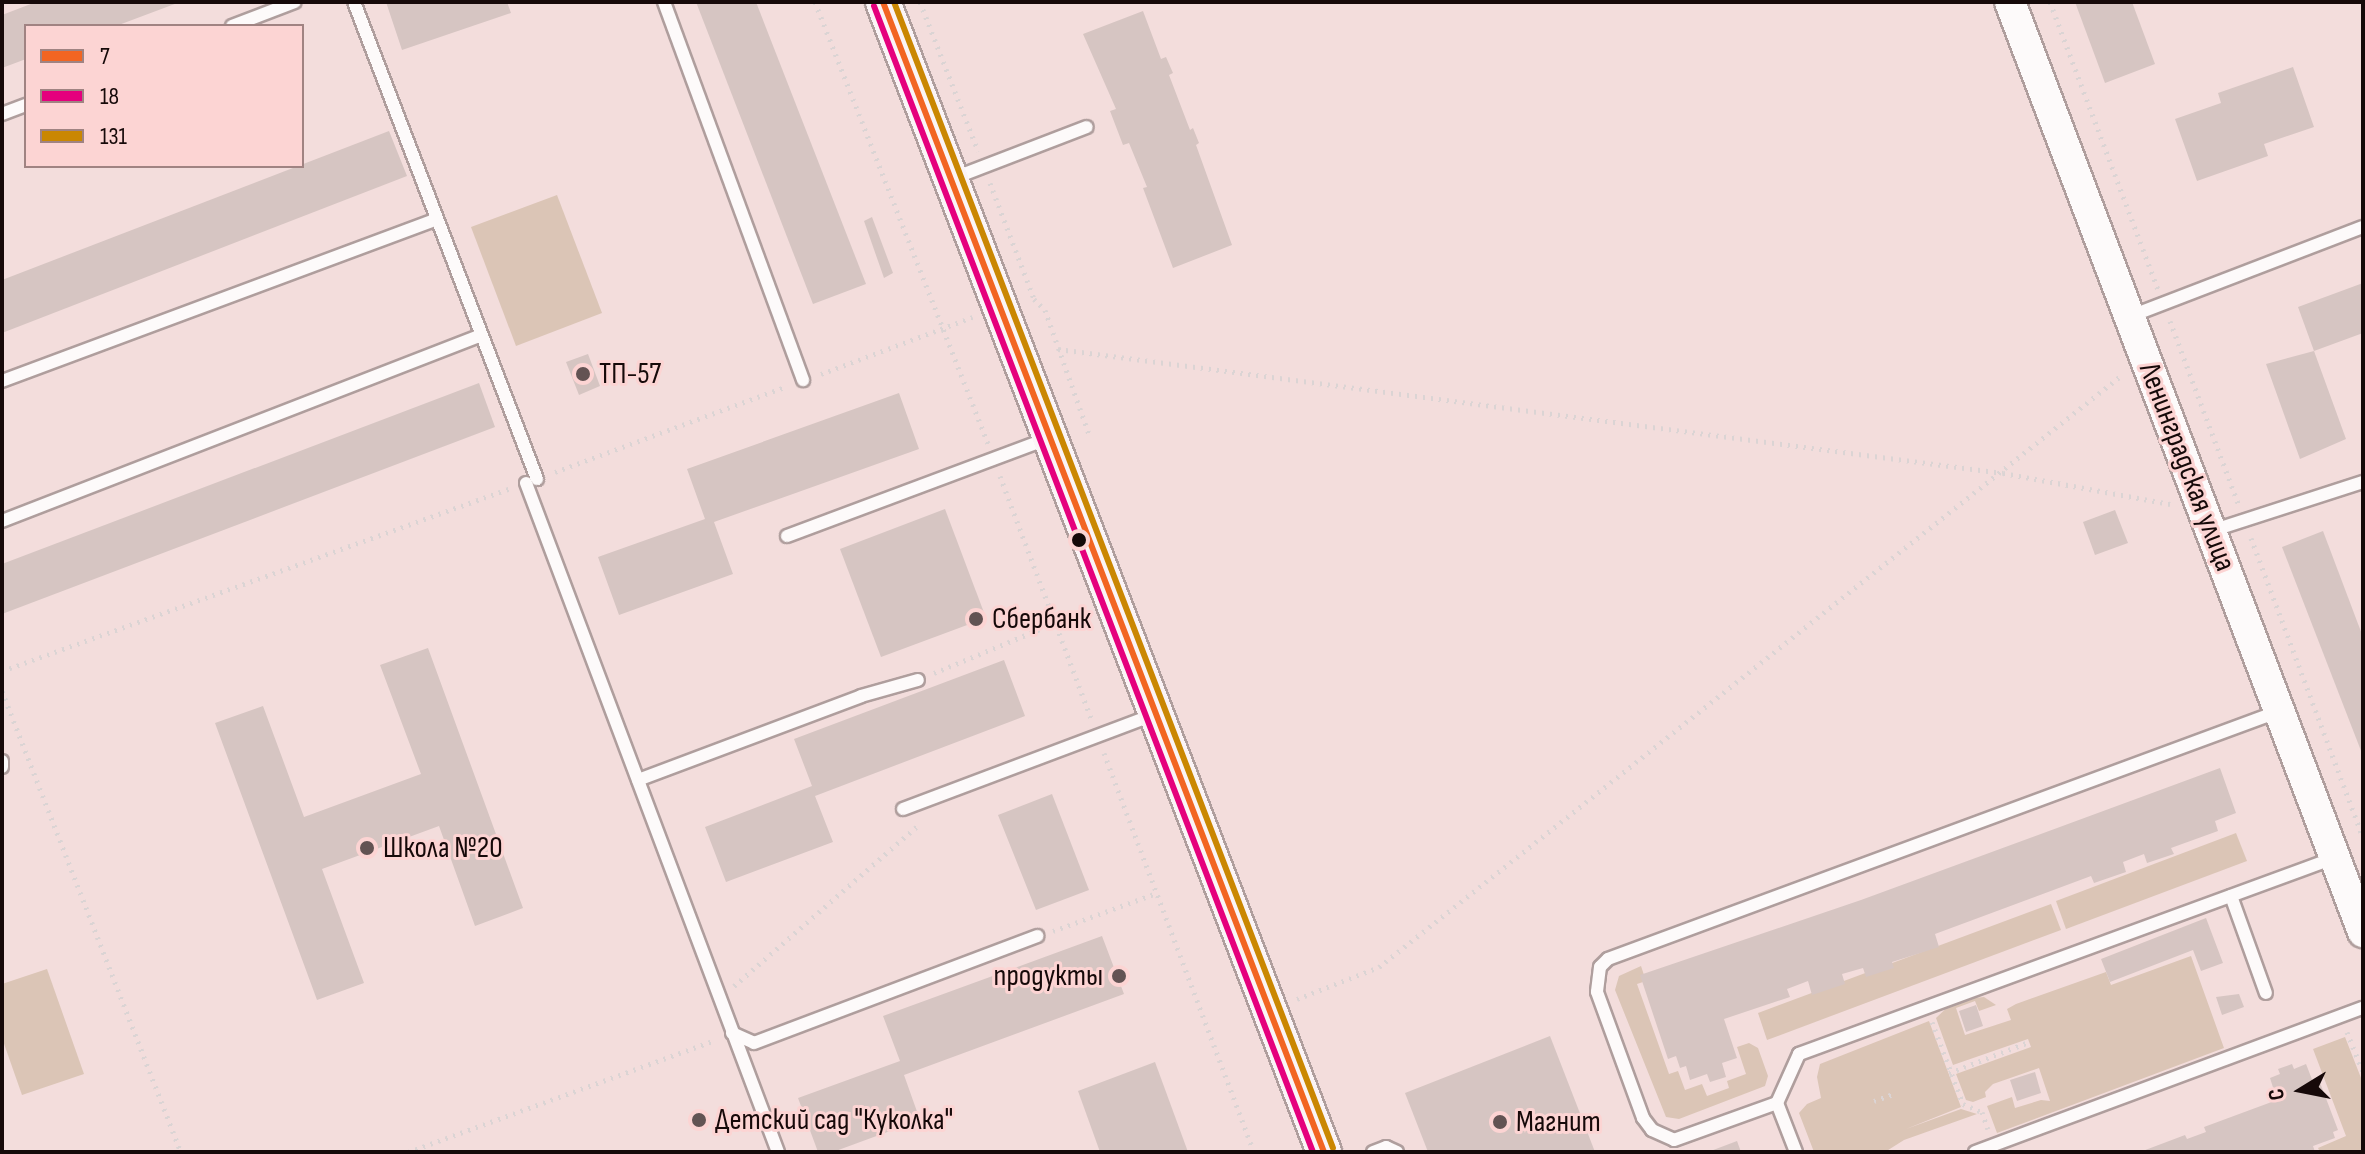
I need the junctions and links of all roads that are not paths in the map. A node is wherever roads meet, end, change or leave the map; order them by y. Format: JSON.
{"nodes":[{"id":1,"x":295,"y":2,"type":"edge"},
{"id":2,"x":354,"y":2,"type":"edge"},
{"id":3,"x":664,"y":2,"type":"edge"},
{"id":4,"x":883,"y":2,"type":"edge"},
{"id":5,"x":2010,"y":2,"type":"edge"},
{"id":6,"x":237,"y":24,"type":"edge"},
{"id":7,"x":24,"y":106,"type":"edge"},
{"id":8,"x":2,"y":114,"type":"edge"},
{"id":9,"x":1087,"y":127,"type":"dead end"},
{"id":10,"x":951,"y":179,"type":"junction"},
{"id":11,"x":435,"y":220,"type":"junction"},
{"id":12,"x":2363,"y":227,"type":"edge"},
{"id":13,"x":2130,"y":317,"type":"junction"},
{"id":14,"x":479,"y":336,"type":"junction"},
{"id":15,"x":803,"y":380,"type":"road end"},
{"id":16,"x":2,"y":381,"type":"edge"},
{"id":17,"x":1050,"y":438,"type":"junction"},
{"id":18,"x":2363,"y":482,"type":"edge"},
{"id":19,"x":2,"y":521,"type":"edge"},
{"id":20,"x":2211,"y":531,"type":"junction"},
{"id":21,"x":787,"y":536,"type":"dead end"},
{"id":22,"x":918,"y":680,"type":"road end"},
{"id":23,"x":2279,"y":711,"type":"junction"},
{"id":24,"x":1156,"y":714,"type":"junction"},
{"id":25,"x":638,"y":780,"type":"junction"},
{"id":26,"x":903,"y":809,"type":"dead end"},
{"id":27,"x":2334,"y":858,"type":"junction"},
{"id":28,"x":2231,"y":896,"type":"junction"},
{"id":29,"x":2363,"y":932,"type":"edge"},
{"id":30,"x":1037,"y":936,"type":"road end"},
{"id":31,"x":2266,"y":993,"type":"dead end"},
{"id":32,"x":2363,"y":1008,"type":"edge"},
{"id":33,"x":732,"y":1033,"type":"junction"},
{"id":34,"x":1777,"y":1103,"type":"junction"},
{"id":35,"x":1390,"y":1150,"type":"edge"},
{"id":36,"x":778,"y":1152,"type":"edge"},
{"id":37,"x":1324,"y":1152,"type":"edge"},
{"id":38,"x":1373,"y":1152,"type":"edge"},
{"id":39,"x":1796,"y":1152,"type":"edge"},
{"id":40,"x":1975,"y":1152,"type":"edge"}],
"edges":[{"from":1,"to":6,"type":"lane"},
{"from":2,"to":11,"type":"lane"},
{"from":3,"to":15,"type":"lane"},
{"from":4,"to":10,"type":"main road"},
{"from":5,"to":13,"type":"street","name":"Ленинградская улица"},
{"from":7,"to":8,"type":"lane"},
{"from":9,"to":10,"type":"lane"},
{"from":10,"to":17,"type":"main road"},
{"from":11,"to":14,"type":"lane"},
{"from":11,"to":16,"type":"lane"},
{"from":12,"to":13,"type":"lane"},
{"from":13,"to":20,"type":"street","name":"Ленинградская улица"},
{"from":14,"to":19,"type":"lane"},
{"from":14,"to":25,"type":"lane"},
{"from":17,"to":21,"type":"lane"},
{"from":17,"to":24,"type":"main road"},
{"from":18,"to":20,"type":"lane"},
{"from":20,"to":23,"type":"street","name":"Ленинградская улица"},
{"from":22,"to":25,"type":"lane"},
{"from":23,"to":27,"type":"street","name":"Ленинградская улица"},
{"from":23,"to":34,"type":"lane"},
{"from":24,"to":26,"type":"lane"},
{"from":24,"to":37,"type":"main road"},
{"from":25,"to":33,"type":"lane"},
{"from":27,"to":28,"type":"lane"},
{"from":27,"to":29,"type":"street","name":"Ленинградская улица"},
{"from":28,"to":31,"type":"lane"},
{"from":28,"to":34,"type":"lane"},
{"from":30,"to":33,"type":"lane"},
{"from":32,"to":40,"type":"lane"},
{"from":33,"to":36,"type":"lane"},
{"from":34,"to":39,"type":"lane"},
{"from":35,"to":38,"type":"lane"}]}
